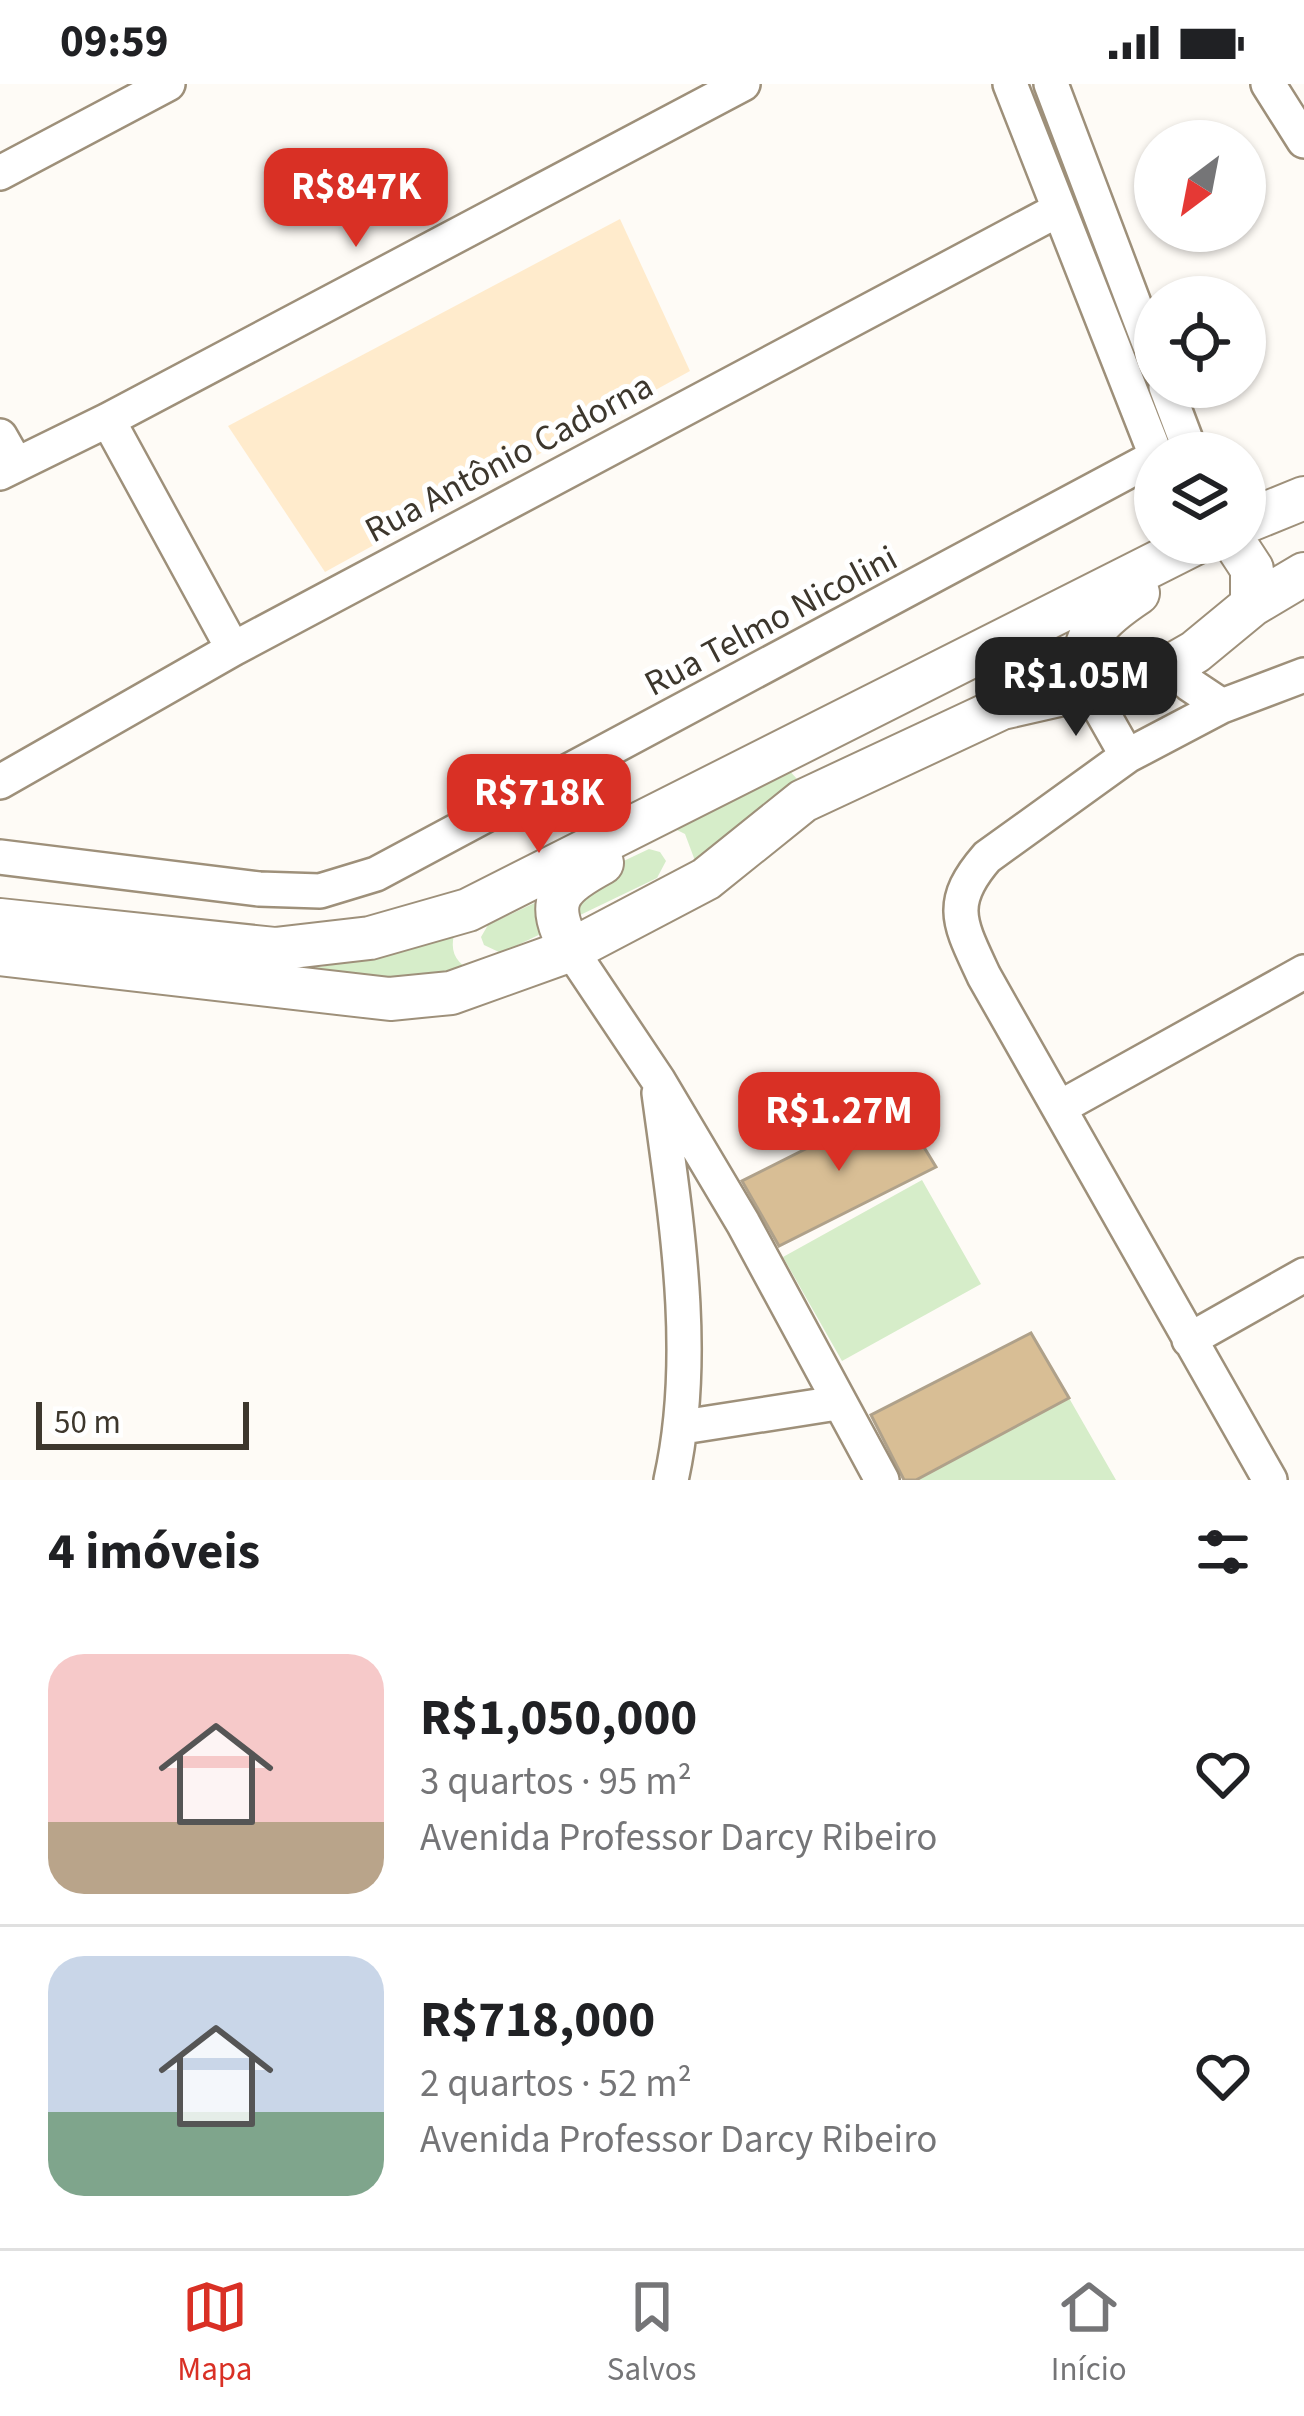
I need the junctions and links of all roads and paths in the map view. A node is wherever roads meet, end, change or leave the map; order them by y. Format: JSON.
{"nodes":[{"id":1,"x":168,"y":84,"type":"edge"},
{"id":2,"x":742,"y":84,"type":"edge"},
{"id":3,"x":1010,"y":84,"type":"edge"},
{"id":4,"x":1051,"y":84,"type":"edge"},
{"id":5,"x":1268,"y":84,"type":"edge"},
{"id":6,"x":1304,"y":141,"type":"edge"},
{"id":7,"x":0,"y":173,"type":"edge"},
{"id":8,"x":1058,"y":210,"type":"junction"},
{"id":9,"x":1134,"y":303,"type":"edge"},
{"id":10,"x":108,"y":420,"type":"junction"},
{"id":11,"x":1161,"y":432,"type":"edge"},
{"id":12,"x":5,"y":458,"type":"edge"},
{"id":13,"x":1134,"y":470,"type":"edge"},
{"id":14,"x":1304,"y":497,"type":"edge"},
{"id":15,"x":1266,"y":513,"type":"edge"},
{"id":16,"x":1150,"y":564,"type":"edge"},
{"id":17,"x":1169,"y":564,"type":"edge"},
{"id":18,"x":1249,"y":564,"type":"edge"},
{"id":19,"x":1304,"y":574,"type":"edge"},
{"id":20,"x":1252,"y":605,"type":"junction"},
{"id":21,"x":233,"y":649,"type":"junction"},
{"id":22,"x":1179,"y":661,"type":"junction"},
{"id":23,"x":1304,"y":675,"type":"edge"},
{"id":24,"x":1089,"y":688,"type":"junction"},
{"id":25,"x":1222,"y":706,"type":"junction"},
{"id":26,"x":1127,"y":756,"type":"junction"},
{"id":27,"x":0,"y":782,"type":"edge"},
{"id":28,"x":669,"y":805,"type":"junction"},
{"id":29,"x":0,"y":857,"type":"edge"},
{"id":30,"x":0,"y":920,"type":"edge"},
{"id":31,"x":571,"y":950,"type":"junction"},
{"id":32,"x":0,"y":954,"type":"edge"},
{"id":33,"x":1304,"y":972,"type":"edge"},
{"id":34,"x":658,"y":1080,"type":"junction"},
{"id":35,"x":1059,"y":1108,"type":"junction"},
{"id":36,"x":1304,"y":1275,"type":"edge"},
{"id":37,"x":1190,"y":1340,"type":"junction"},
{"id":38,"x":837,"y":1403,"type":"junction"},
{"id":39,"x":683,"y":1427,"type":"junction"},
{"id":40,"x":671,"y":1480,"type":"edge"},
{"id":41,"x":882,"y":1480,"type":"edge"},
{"id":42,"x":1270,"y":1480,"type":"edge"}],
"edges":[{"from":1,"to":7,"type":"street"},
{"from":2,"to":10,"type":"street"},
{"from":3,"to":8,"type":"street"},
{"from":4,"to":9,"type":"street"},
{"from":5,"to":6,"type":"street"},
{"from":8,"to":11,"type":"street"},
{"from":8,"to":21,"type":"street","name":"Rua Antônio Cadorna"},
{"from":10,"to":12,"type":"street"},
{"from":10,"to":21,"type":"street"},
{"from":13,"to":29,"type":"street","name":"Rua Telmo Nicolini"},
{"from":14,"to":15,"type":"main road"},
{"from":16,"to":28,"type":"main road"},
{"from":17,"to":24,"type":"main road"},
{"from":18,"to":20,"type":"main road"},
{"from":19,"to":20,"type":"main road"},
{"from":20,"to":22,"type":"main road"},
{"from":21,"to":27,"type":"street","name":"Rua Antônio Cadorna"},
{"from":22,"to":24,"type":"main road"},
{"from":22,"to":25,"type":"street"},
{"from":23,"to":25,"type":"street"},
{"from":24,"to":26,"type":"street"},
{"from":24,"to":31,"type":"main road"},
{"from":25,"to":26,"type":"street"},
{"from":26,"to":35,"type":"street"},
{"from":28,"to":30,"type":"main road"},
{"from":28,"to":31,"type":"main road"},
{"from":31,"to":32,"type":"main road"},
{"from":31,"to":34,"type":"street"},
{"from":33,"to":35,"type":"street"},
{"from":34,"to":38,"type":"street"},
{"from":34,"to":39,"type":"street"},
{"from":35,"to":37,"type":"street"},
{"from":36,"to":37,"type":"street"},
{"from":37,"to":42,"type":"street"},
{"from":38,"to":39,"type":"street"},
{"from":38,"to":41,"type":"street"},
{"from":39,"to":40,"type":"street"}]}
